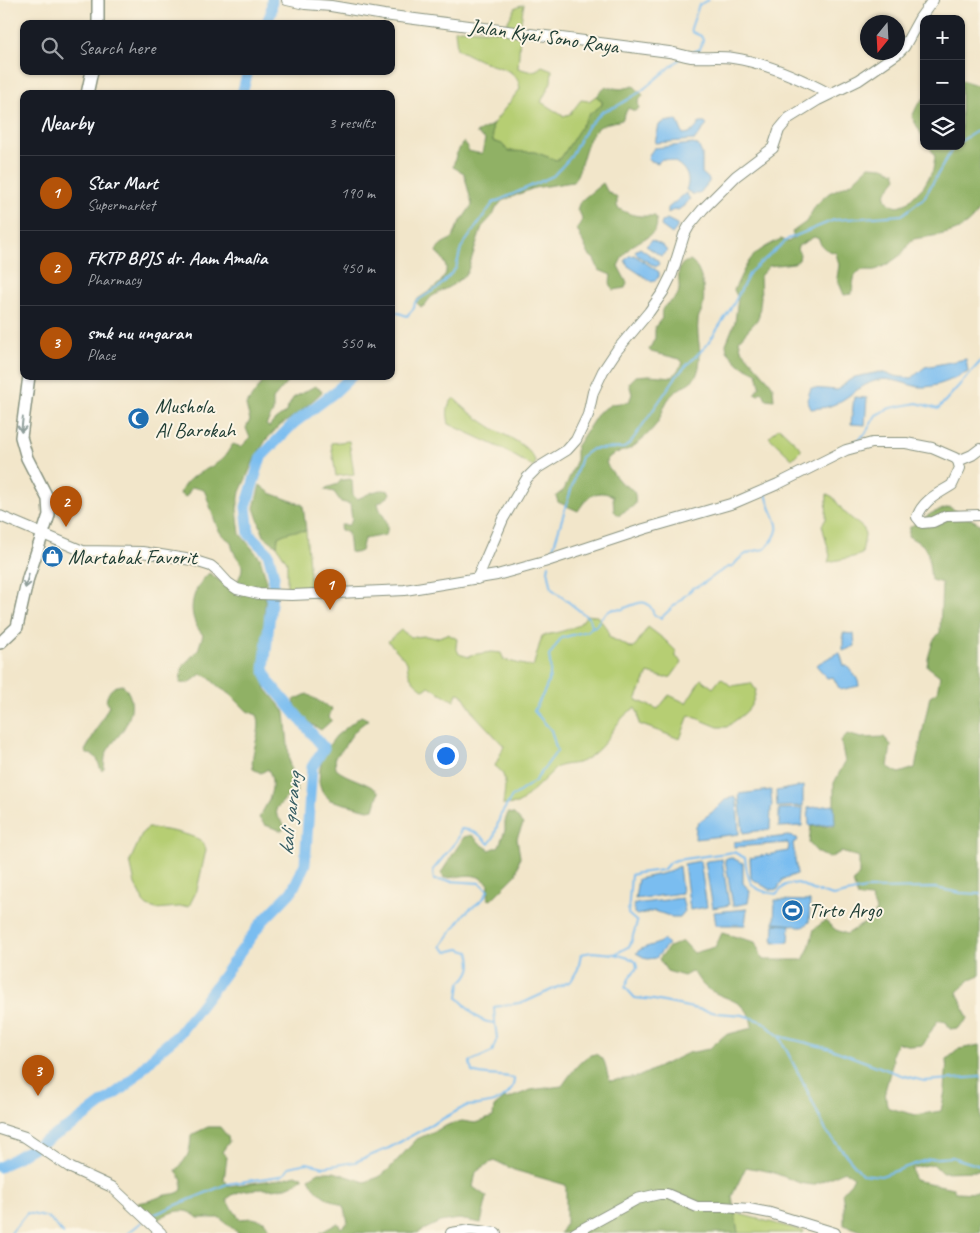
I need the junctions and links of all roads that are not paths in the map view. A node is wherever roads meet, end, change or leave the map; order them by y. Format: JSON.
{"nodes":[{"id":1,"x":98,"y":0,"type":"edge"},
{"id":2,"x":287,"y":0,"type":"edge"},
{"id":3,"x":933,"y":0,"type":"edge"},
{"id":4,"x":98,"y":20,"type":"edge"},
{"id":5,"x":91,"y":75,"type":"edge"},
{"id":6,"x":88,"y":90,"type":"edge"},
{"id":7,"x":830,"y":94,"type":"junction"},
{"id":8,"x":28,"y":380,"type":"edge"},
{"id":9,"x":980,"y":449,"type":"edge"},
{"id":10,"x":958,"y":461,"type":"junction"},
{"id":11,"x":980,"y":515,"type":"edge"},
{"id":12,"x":0,"y":516,"type":"edge"},
{"id":13,"x":44,"y":535,"type":"junction"},
{"id":14,"x":477,"y":579,"type":"junction"},
{"id":15,"x":0,"y":643,"type":"edge"},
{"id":16,"x":0,"y":1129,"type":"edge"},
{"id":17,"x":161,"y":1233,"type":"edge"},
{"id":18,"x":451,"y":1233,"type":"edge"},
{"id":19,"x":496,"y":1233,"type":"edge"},
{"id":20,"x":575,"y":1233,"type":"edge"},
{"id":21,"x":835,"y":1233,"type":"edge"}],
"edges":[{"from":1,"to":4,"type":"main road"},
{"from":2,"to":7,"type":"street","name":"Jalan Kyai Sono Raya"},
{"from":3,"to":7,"type":"street"},
{"from":5,"to":6,"type":"main road"},
{"from":7,"to":14,"type":"street"},
{"from":8,"to":13,"type":"main road","one_way":true},
{"from":9,"to":10,"type":"street"},
{"from":10,"to":11,"type":"street"},
{"from":10,"to":14,"type":"street"},
{"from":12,"to":13,"type":"street"},
{"from":13,"to":14,"type":"street"},
{"from":13,"to":15,"type":"main road","one_way":true},
{"from":16,"to":17,"type":"street"},
{"from":18,"to":19,"type":"street"},
{"from":20,"to":21,"type":"street"}]}
